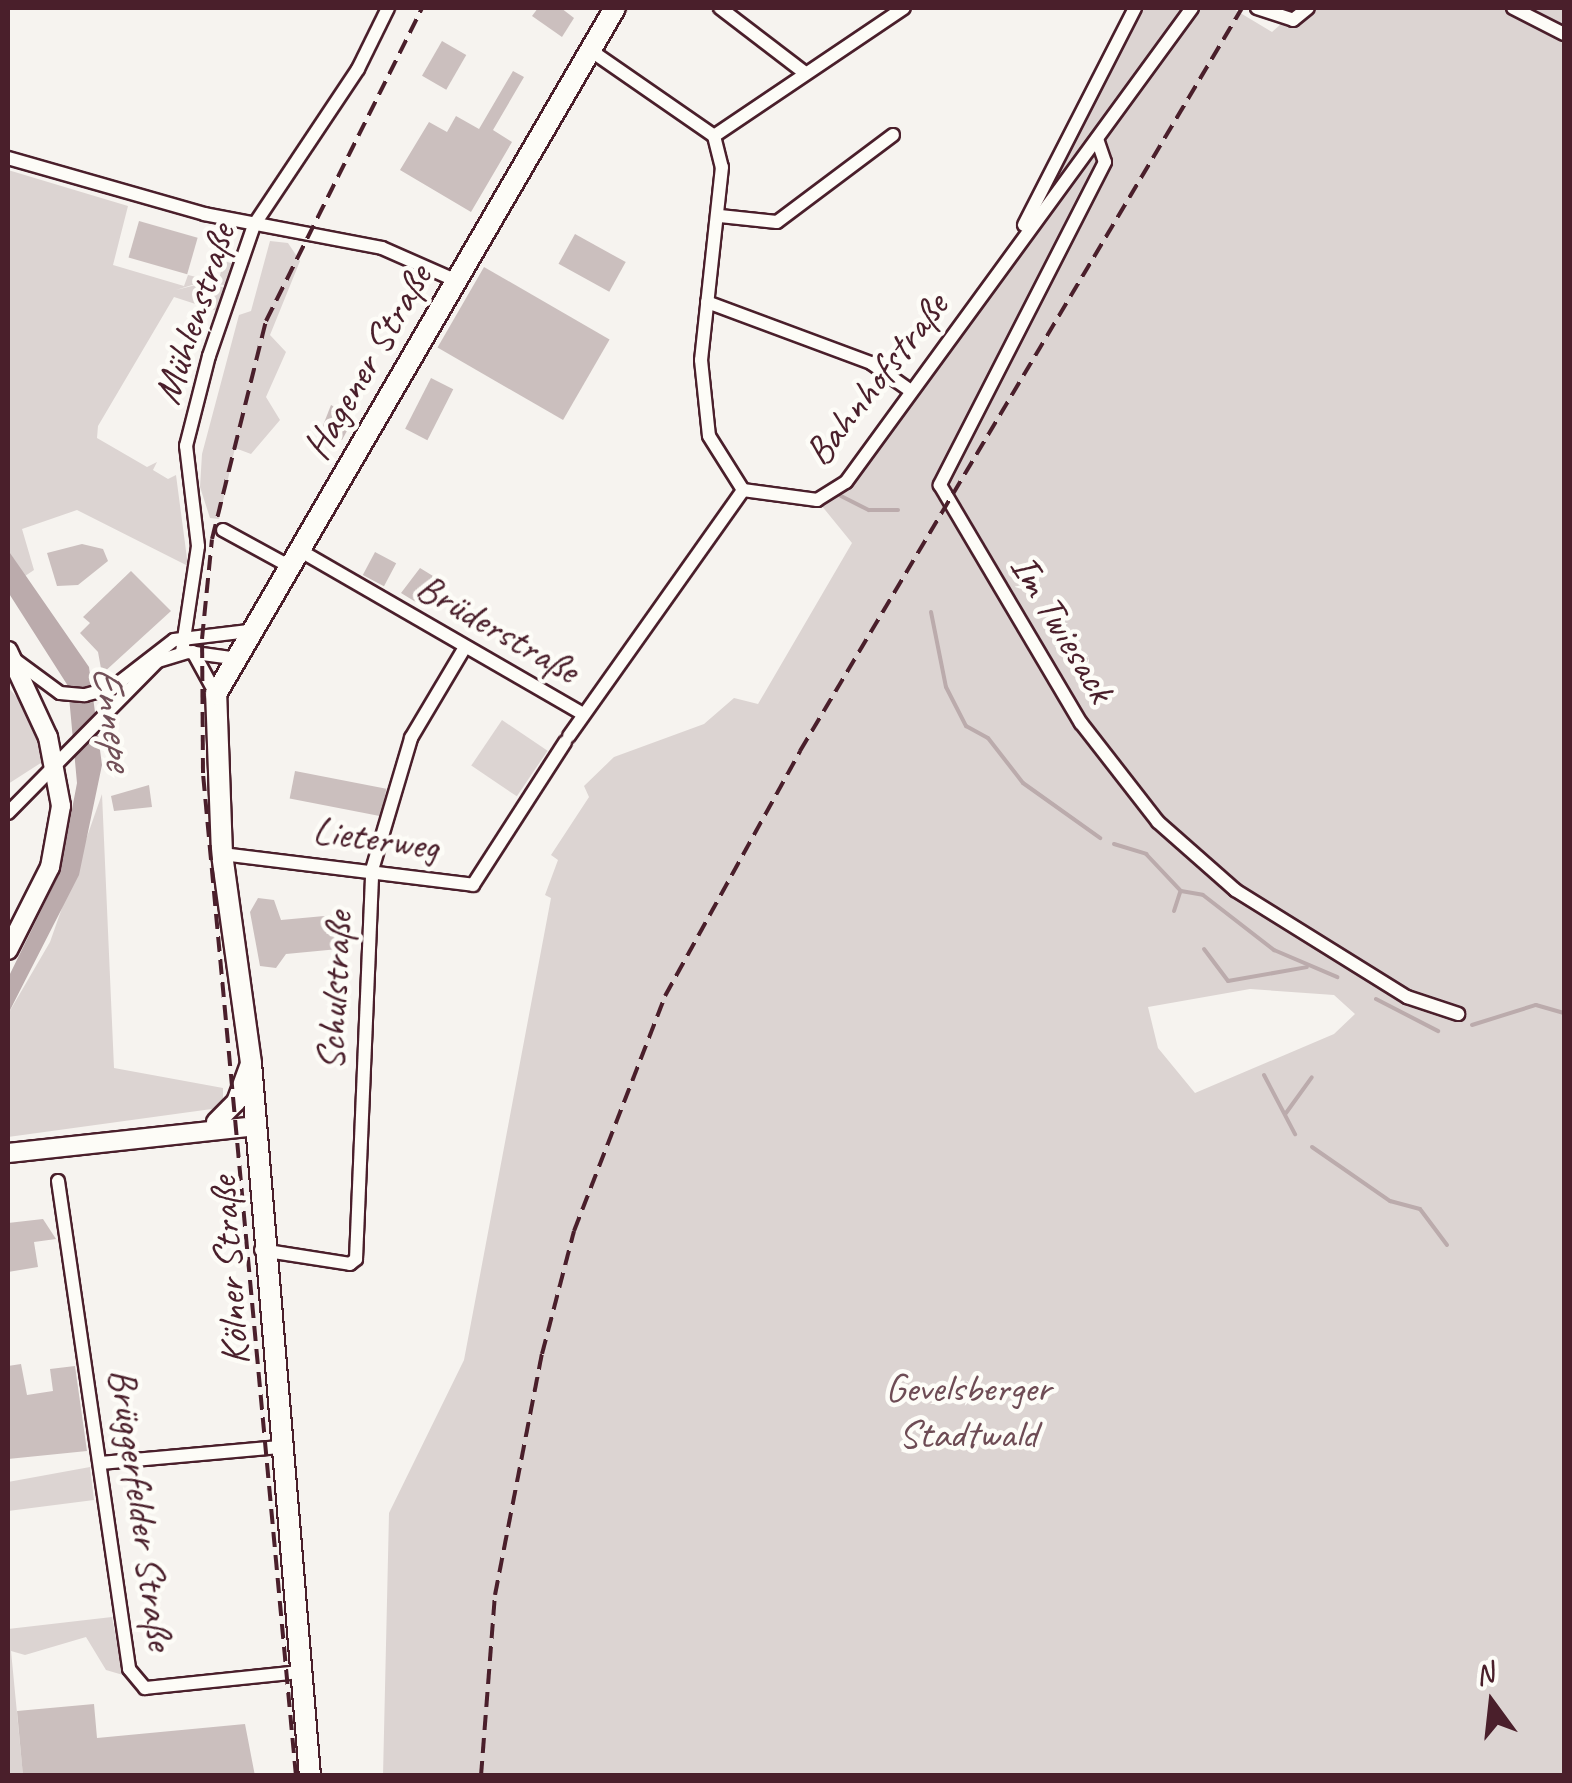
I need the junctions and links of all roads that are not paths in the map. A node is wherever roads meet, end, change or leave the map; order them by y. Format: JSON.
{"nodes":[{"id":1,"x":388,"y":8,"type":"edge"},
{"id":2,"x":615,"y":8,"type":"edge"},
{"id":3,"x":720,"y":8,"type":"edge"},
{"id":4,"x":904,"y":8,"type":"edge"},
{"id":5,"x":1136,"y":8,"type":"edge"},
{"id":6,"x":1192,"y":8,"type":"edge"},
{"id":7,"x":1257,"y":8,"type":"edge"},
{"id":8,"x":1308,"y":8,"type":"edge"},
{"id":9,"x":1513,"y":8,"type":"edge"},
{"id":10,"x":1275,"y":11,"type":"edge"},
{"id":11,"x":1564,"y":34,"type":"edge"},
{"id":12,"x":590,"y":50,"type":"junction"},
{"id":13,"x":805,"y":73,"type":"junction"},
{"id":14,"x":893,"y":134,"type":"dead end"},
{"id":15,"x":714,"y":136,"type":"junction"},
{"id":16,"x":1097,"y":138,"type":"junction"},
{"id":17,"x":8,"y":158,"type":"edge"},
{"id":18,"x":720,"y":216,"type":"junction"},
{"id":19,"x":254,"y":225,"type":"junction"},
{"id":20,"x":1007,"y":258,"type":"junction"},
{"id":21,"x":455,"y":280,"type":"junction"},
{"id":22,"x":707,"y":302,"type":"junction"},
{"id":23,"x":911,"y":391,"type":"junction"},
{"id":24,"x":743,"y":490,"type":"junction"},
{"id":25,"x":223,"y":530,"type":"dead end"},
{"id":26,"x":294,"y":558,"type":"junction"},
{"id":27,"x":248,"y":631,"type":"junction"},
{"id":28,"x":186,"y":647,"type":"junction"},
{"id":29,"x":465,"y":647,"type":"junction"},
{"id":30,"x":8,"y":653,"type":"edge"},
{"id":31,"x":231,"y":658,"type":"junction"},
{"id":32,"x":216,"y":694,"type":"junction"},
{"id":33,"x":582,"y":714,"type":"junction"},
{"id":34,"x":214,"y":762,"type":"joint"},
{"id":35,"x":55,"y":766,"type":"junction"},
{"id":36,"x":8,"y":813,"type":"edge"},
{"id":37,"x":222,"y":854,"type":"junction"},
{"id":38,"x":372,"y":870,"type":"junction"},
{"id":39,"x":8,"y":950,"type":"edge"},
{"id":40,"x":1458,"y":1014,"type":"dead end"},
{"id":41,"x":251,"y":1063,"type":"junction"},
{"id":42,"x":255,"y":1126,"type":"junction"},
{"id":43,"x":221,"y":1128,"type":"junction"},
{"id":44,"x":8,"y":1152,"type":"edge"},
{"id":45,"x":256,"y":1162,"type":"junction"},
{"id":46,"x":58,"y":1181,"type":"dead end"},
{"id":47,"x":261,"y":1250,"type":"junction"},
{"id":48,"x":279,"y":1447,"type":"junction"},
{"id":49,"x":101,"y":1463,"type":"junction"},
{"id":50,"x":300,"y":1672,"type":"junction"},
{"id":51,"x":310,"y":1776,"type":"edge"}],
"edges":[{"from":1,"to":19,"type":"street","name":"Mühlenstraße"},
{"from":2,"to":12,"type":"main road","name":"Hagener Straße"},
{"from":3,"to":13,"type":"street"},
{"from":4,"to":13,"type":"street"},
{"from":5,"to":20,"type":"street"},
{"from":6,"to":16,"type":"street","name":"Bahnhofstraße"},
{"from":7,"to":10,"type":"street"},
{"from":8,"to":10,"type":"street"},
{"from":9,"to":11,"type":"street"},
{"from":12,"to":15,"type":"street"},
{"from":12,"to":21,"type":"main road","name":"Hagener Straße"},
{"from":13,"to":15,"type":"street"},
{"from":14,"to":18,"type":"street"},
{"from":15,"to":18,"type":"street"},
{"from":16,"to":20,"type":"street","name":"Bahnhofstraße"},
{"from":16,"to":40,"type":"street","name":"Im Twiesack"},
{"from":17,"to":19,"type":"street"},
{"from":18,"to":22,"type":"street"},
{"from":19,"to":21,"type":"street"},
{"from":19,"to":28,"type":"street","name":"Mühlenstraße"},
{"from":20,"to":23,"type":"street","name":"Bahnhofstraße"},
{"from":21,"to":26,"type":"main road","name":"Hagener Straße"},
{"from":22,"to":23,"type":"street"},
{"from":22,"to":24,"type":"street"},
{"from":23,"to":24,"type":"street","name":"Bahnhofstraße"},
{"from":24,"to":33,"type":"street","name":"Brüderstraße"},
{"from":25,"to":26,"type":"street","name":"Brüderstraße"},
{"from":26,"to":27,"type":"main road","name":"Hagener Straße"},
{"from":26,"to":29,"type":"street","name":"Brüderstraße"},
{"from":27,"to":28,"type":"street"},
{"from":27,"to":31,"type":"main road","name":"Hagener Straße"},
{"from":28,"to":30,"type":"street"},
{"from":28,"to":31,"type":"street"},
{"from":28,"to":32,"type":"street"},
{"from":28,"to":35,"type":"street"},
{"from":29,"to":33,"type":"street","name":"Brüderstraße"},
{"from":29,"to":38,"type":"street","name":"Schulstraße"},
{"from":30,"to":35,"type":"main road"},
{"from":31,"to":32,"type":"main road","name":"Hagener Straße"},
{"from":32,"to":34,"type":"main road","name":"Hagener Straße"},
{"from":33,"to":38,"type":"street","name":"Lieterweg"},
{"from":34,"to":37,"type":"main road","name":"Kölner Straße"},
{"from":35,"to":36,"type":"street"},
{"from":35,"to":39,"type":"main road"},
{"from":37,"to":38,"type":"street","name":"Lieterweg"},
{"from":37,"to":41,"type":"main road","name":"Kölner Straße"},
{"from":38,"to":47,"type":"street","name":"Schulstraße"},
{"from":41,"to":42,"type":"main road","name":"Kölner Straße"},
{"from":41,"to":43,"type":"main road"},
{"from":42,"to":43,"type":"main road"},
{"from":42,"to":45,"type":"main road","name":"Kölner Straße"},
{"from":43,"to":44,"type":"main road"},
{"from":43,"to":45,"type":"main road"},
{"from":45,"to":47,"type":"main road","name":"Kölner Straße"},
{"from":46,"to":49,"type":"street","name":"Brüggerfelder Straße"},
{"from":47,"to":48,"type":"main road","name":"Kölner Straße"},
{"from":48,"to":49,"type":"street"},
{"from":48,"to":50,"type":"main road","name":"Kölner Straße"},
{"from":49,"to":50,"type":"street","name":"Brüggerfelder Straße"},
{"from":50,"to":51,"type":"main road","name":"Kölner Straße"}]}
